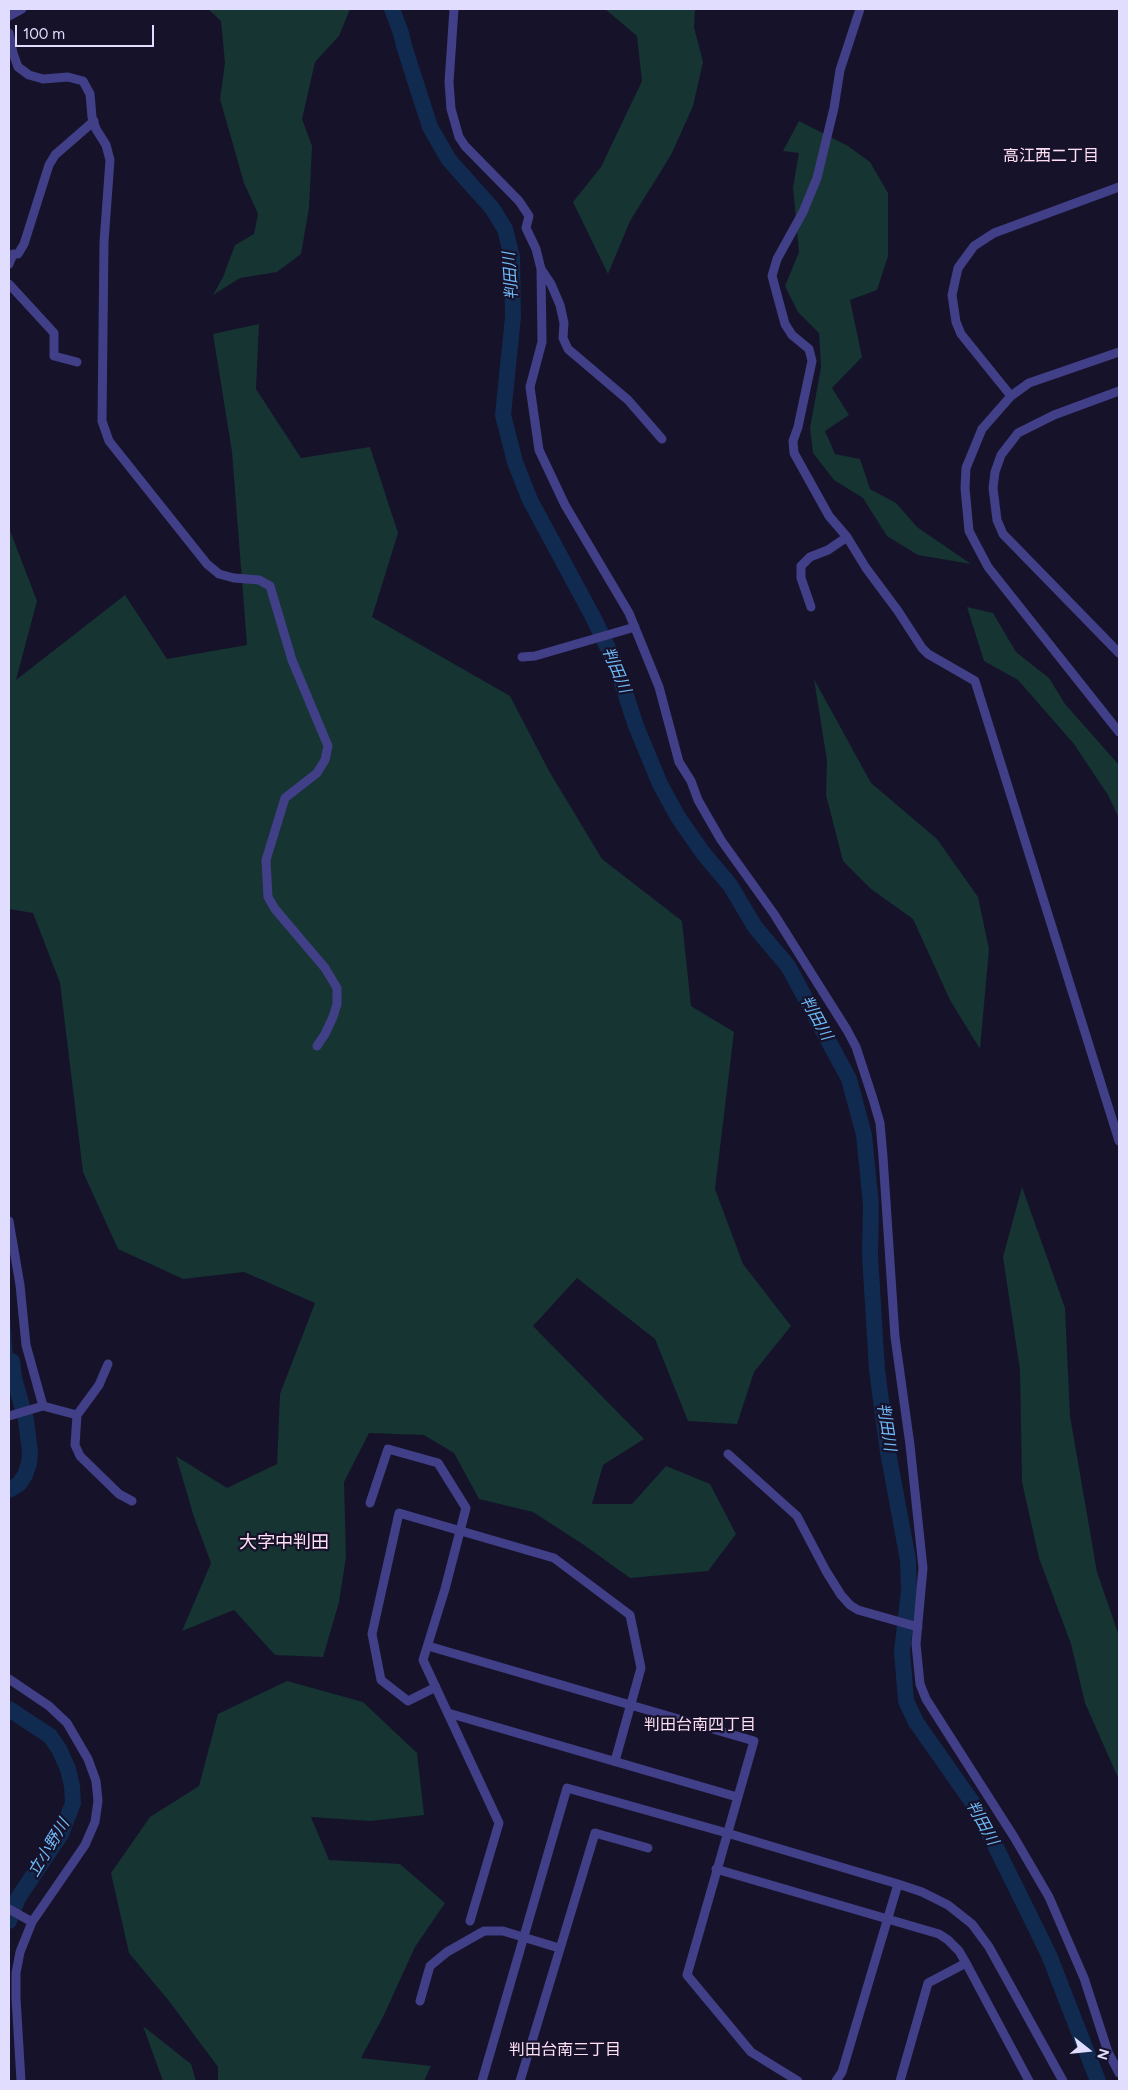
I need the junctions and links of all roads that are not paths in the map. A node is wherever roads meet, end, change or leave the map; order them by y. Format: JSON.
{"nodes":[{"id":1,"x":22,"y":9,"type":"edge"},
{"id":2,"x":454,"y":9,"type":"edge"},
{"id":3,"x":860,"y":9,"type":"edge"},
{"id":4,"x":9,"y":16,"type":"edge"},
{"id":5,"x":9,"y":33,"type":"edge"},
{"id":6,"x":94,"y":121,"type":"junction"},
{"id":7,"x":1119,"y":187,"type":"edge"},
{"id":8,"x":11,"y":250,"type":"edge"},
{"id":9,"x":9,"y":264,"type":"edge"},
{"id":10,"x":540,"y":269,"type":"junction"},
{"id":11,"x":9,"y":284,"type":"edge"},
{"id":12,"x":1118,"y":356,"type":"edge"},
{"id":13,"x":77,"y":362,"type":"dead end"},
{"id":14,"x":1119,"y":391,"type":"edge"},
{"id":15,"x":1011,"y":396,"type":"junction"},
{"id":16,"x":662,"y":439,"type":"dead end"},
{"id":17,"x":847,"y":537,"type":"junction"},
{"id":18,"x":811,"y":607,"type":"dead end"},
{"id":19,"x":635,"y":627,"type":"junction"},
{"id":20,"x":1119,"y":653,"type":"edge"},
{"id":21,"x":522,"y":657,"type":"dead end"},
{"id":22,"x":1119,"y":732,"type":"edge"},
{"id":23,"x":317,"y":1046,"type":"dead end"},
{"id":24,"x":1119,"y":1141,"type":"edge"},
{"id":25,"x":9,"y":1221,"type":"edge"},
{"id":26,"x":108,"y":1364,"type":"dead end"},
{"id":27,"x":43,"y":1406,"type":"junction"},
{"id":28,"x":78,"y":1415,"type":"junction"},
{"id":29,"x":9,"y":1416,"type":"edge"},
{"id":30,"x":728,"y":1454,"type":"dead end"},
{"id":31,"x":132,"y":1501,"type":"dead end"},
{"id":32,"x":370,"y":1503,"type":"dead end"},
{"id":33,"x":460,"y":1531,"type":"junction"},
{"id":34,"x":915,"y":1626,"type":"junction"},
{"id":35,"x":428,"y":1646,"type":"junction"},
{"id":36,"x":9,"y":1679,"type":"edge"},
{"id":37,"x":436,"y":1687,"type":"junction"},
{"id":38,"x":631,"y":1705,"type":"junction"},
{"id":39,"x":448,"y":1712,"type":"junction"},
{"id":40,"x":615,"y":1762,"type":"junction"},
{"id":41,"x":737,"y":1797,"type":"junction"},
{"id":42,"x":727,"y":1833,"type":"junction"},
{"id":43,"x":648,"y":1848,"type":"dead end"},
{"id":44,"x":716,"y":1869,"type":"junction"},
{"id":45,"x":898,"y":1884,"type":"junction"},
{"id":46,"x":9,"y":1909,"type":"edge"},
{"id":47,"x":887,"y":1920,"type":"junction"},
{"id":48,"x":470,"y":1921,"type":"dead end"},
{"id":49,"x":32,"y":1922,"type":"junction"},
{"id":50,"x":524,"y":1938,"type":"junction"},
{"id":51,"x":559,"y":1948,"type":"junction"},
{"id":52,"x":966,"y":1963,"type":"junction"},
{"id":53,"x":420,"y":2001,"type":"dead end"},
{"id":54,"x":1119,"y":2073,"type":"edge"},
{"id":55,"x":21,"y":2081,"type":"edge"},
{"id":56,"x":482,"y":2081,"type":"edge"},
{"id":57,"x":520,"y":2081,"type":"edge"},
{"id":58,"x":798,"y":2081,"type":"edge"},
{"id":59,"x":836,"y":2081,"type":"edge"},
{"id":60,"x":900,"y":2081,"type":"edge"},
{"id":61,"x":1029,"y":2081,"type":"edge"},
{"id":62,"x":1063,"y":2081,"type":"edge"}],
"edges":[{"from":1,"to":4,"type":"street"},
{"from":2,"to":10,"type":"street"},
{"from":3,"to":17,"type":"street"},
{"from":5,"to":6,"type":"street"},
{"from":6,"to":8,"type":"street"},
{"from":6,"to":23,"type":"street"},
{"from":7,"to":15,"type":"street"},
{"from":8,"to":9,"type":"street"},
{"from":10,"to":16,"type":"street"},
{"from":10,"to":19,"type":"street"},
{"from":11,"to":13,"type":"street"},
{"from":12,"to":15,"type":"street"},
{"from":14,"to":20,"type":"street"},
{"from":15,"to":22,"type":"street"},
{"from":17,"to":18,"type":"street"},
{"from":17,"to":24,"type":"street"},
{"from":19,"to":21,"type":"street"},
{"from":19,"to":34,"type":"street"},
{"from":25,"to":27,"type":"street"},
{"from":26,"to":28,"type":"street"},
{"from":27,"to":28,"type":"street"},
{"from":27,"to":29,"type":"street"},
{"from":28,"to":31,"type":"street"},
{"from":30,"to":34,"type":"street"},
{"from":32,"to":33,"type":"street"},
{"from":33,"to":35,"type":"street"},
{"from":33,"to":37,"type":"street"},
{"from":33,"to":38,"type":"street"},
{"from":34,"to":54,"type":"street"},
{"from":35,"to":37,"type":"street"},
{"from":35,"to":38,"type":"street"},
{"from":36,"to":49,"type":"street"},
{"from":37,"to":39,"type":"street"},
{"from":38,"to":40,"type":"street"},
{"from":38,"to":41,"type":"street"},
{"from":39,"to":40,"type":"street"},
{"from":39,"to":48,"type":"street"},
{"from":40,"to":41,"type":"street"},
{"from":41,"to":42,"type":"street"},
{"from":42,"to":44,"type":"street"},
{"from":42,"to":45,"type":"street"},
{"from":42,"to":50,"type":"street"},
{"from":43,"to":51,"type":"street"},
{"from":44,"to":47,"type":"street"},
{"from":44,"to":58,"type":"street"},
{"from":45,"to":47,"type":"street"},
{"from":45,"to":62,"type":"street"},
{"from":46,"to":49,"type":"street"},
{"from":47,"to":52,"type":"street"},
{"from":47,"to":59,"type":"street"},
{"from":49,"to":55,"type":"street"},
{"from":50,"to":51,"type":"street"},
{"from":50,"to":53,"type":"street"},
{"from":50,"to":56,"type":"street"},
{"from":51,"to":57,"type":"street"},
{"from":52,"to":60,"type":"street"},
{"from":52,"to":61,"type":"street"}]}
